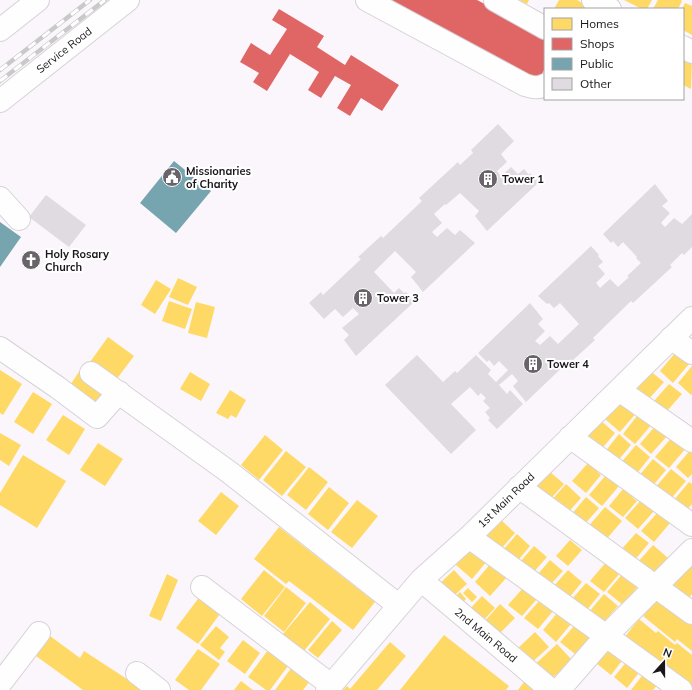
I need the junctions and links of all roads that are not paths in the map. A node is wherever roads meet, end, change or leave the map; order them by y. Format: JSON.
{"nodes":[{"id":1,"x":38,"y":0,"type":"edge"},
{"id":2,"x":128,"y":0,"type":"edge"},
{"id":3,"x":367,"y":0,"type":"edge"},
{"id":4,"x":495,"y":0,"type":"edge"},
{"id":5,"x":593,"y":0,"type":"edge"},
{"id":6,"x":608,"y":8,"type":"edge"},
{"id":7,"x":544,"y":27,"type":"edge"},
{"id":8,"x":0,"y":30,"type":"edge"},
{"id":9,"x":544,"y":86,"type":"edge"},
{"id":10,"x":0,"y":101,"type":"edge"},
{"id":11,"x":0,"y":198,"type":"edge"},
{"id":12,"x":19,"y":219,"type":"dead end"},
{"id":13,"x":692,"y":318,"type":"edge"},
{"id":14,"x":671,"y":338,"type":"junction"},
{"id":15,"x":0,"y":348,"type":"edge"},
{"id":16,"x":692,"y":353,"type":"edge"},
{"id":17,"x":91,"y":373,"type":"dead end"},
{"id":18,"x":619,"y":390,"type":"junction"},
{"id":19,"x":119,"y":392,"type":"junction"},
{"id":20,"x":570,"y":437,"type":"junction"},
{"id":21,"x":692,"y":441,"type":"edge"},
{"id":22,"x":519,"y":487,"type":"junction"},
{"id":23,"x":692,"y":525,"type":"edge"},
{"id":24,"x":469,"y":537,"type":"junction"},
{"id":25,"x":692,"y":550,"type":"edge"},
{"id":26,"x":421,"y":580,"type":"junction"},
{"id":27,"x":202,"y":587,"type":"dead end"},
{"id":28,"x":654,"y":587,"type":"junction"},
{"id":29,"x":398,"y":605,"type":"junction"},
{"id":30,"x":692,"y":613,"type":"edge"},
{"id":31,"x":39,"y":633,"type":"dead end"},
{"id":32,"x":606,"y":636,"type":"junction"},
{"id":33,"x":138,"y":674,"type":"dead end"},
{"id":34,"x":0,"y":684,"type":"edge"},
{"id":35,"x":329,"y":687,"type":"edge"},
{"id":36,"x":159,"y":690,"type":"edge"},
{"id":37,"x":551,"y":690,"type":"edge"},
{"id":38,"x":559,"y":690,"type":"edge"},
{"id":39,"x":681,"y":690,"type":"edge"}],
"edges":[{"from":1,"to":8,"type":"main road"},
{"from":2,"to":10,"type":"main road","name":"Service Road"},
{"from":3,"to":9,"type":"main road"},
{"from":4,"to":7,"type":"main road"},
{"from":5,"to":6,"type":"main road"},
{"from":11,"to":12,"type":"main road"},
{"from":13,"to":14,"type":"main road","name":"1st Main Road"},
{"from":14,"to":16,"type":"main road"},
{"from":14,"to":18,"type":"main road","name":"1st Main Road"},
{"from":15,"to":19,"type":"main road"},
{"from":17,"to":19,"type":"main road"},
{"from":18,"to":20,"type":"main road","name":"1st Main Road"},
{"from":18,"to":21,"type":"main road"},
{"from":19,"to":29,"type":"main road"},
{"from":20,"to":22,"type":"main road","name":"1st Main Road"},
{"from":20,"to":23,"type":"main road"},
{"from":22,"to":24,"type":"main road","name":"1st Main Road"},
{"from":22,"to":28,"type":"main road"},
{"from":24,"to":26,"type":"main road","name":"1st Main Road"},
{"from":24,"to":32,"type":"main road"},
{"from":25,"to":28,"type":"main road"},
{"from":26,"to":29,"type":"main road","name":"1st Main Road"},
{"from":26,"to":37,"type":"main road","name":"2nd Main Road"},
{"from":27,"to":35,"type":"main road"},
{"from":28,"to":30,"type":"main road"},
{"from":28,"to":32,"type":"main road"},
{"from":29,"to":35,"type":"main road","name":"1st Main Road"},
{"from":31,"to":34,"type":"main road"},
{"from":32,"to":38,"type":"main road"},
{"from":32,"to":39,"type":"main road"},
{"from":33,"to":36,"type":"main road"}]}
